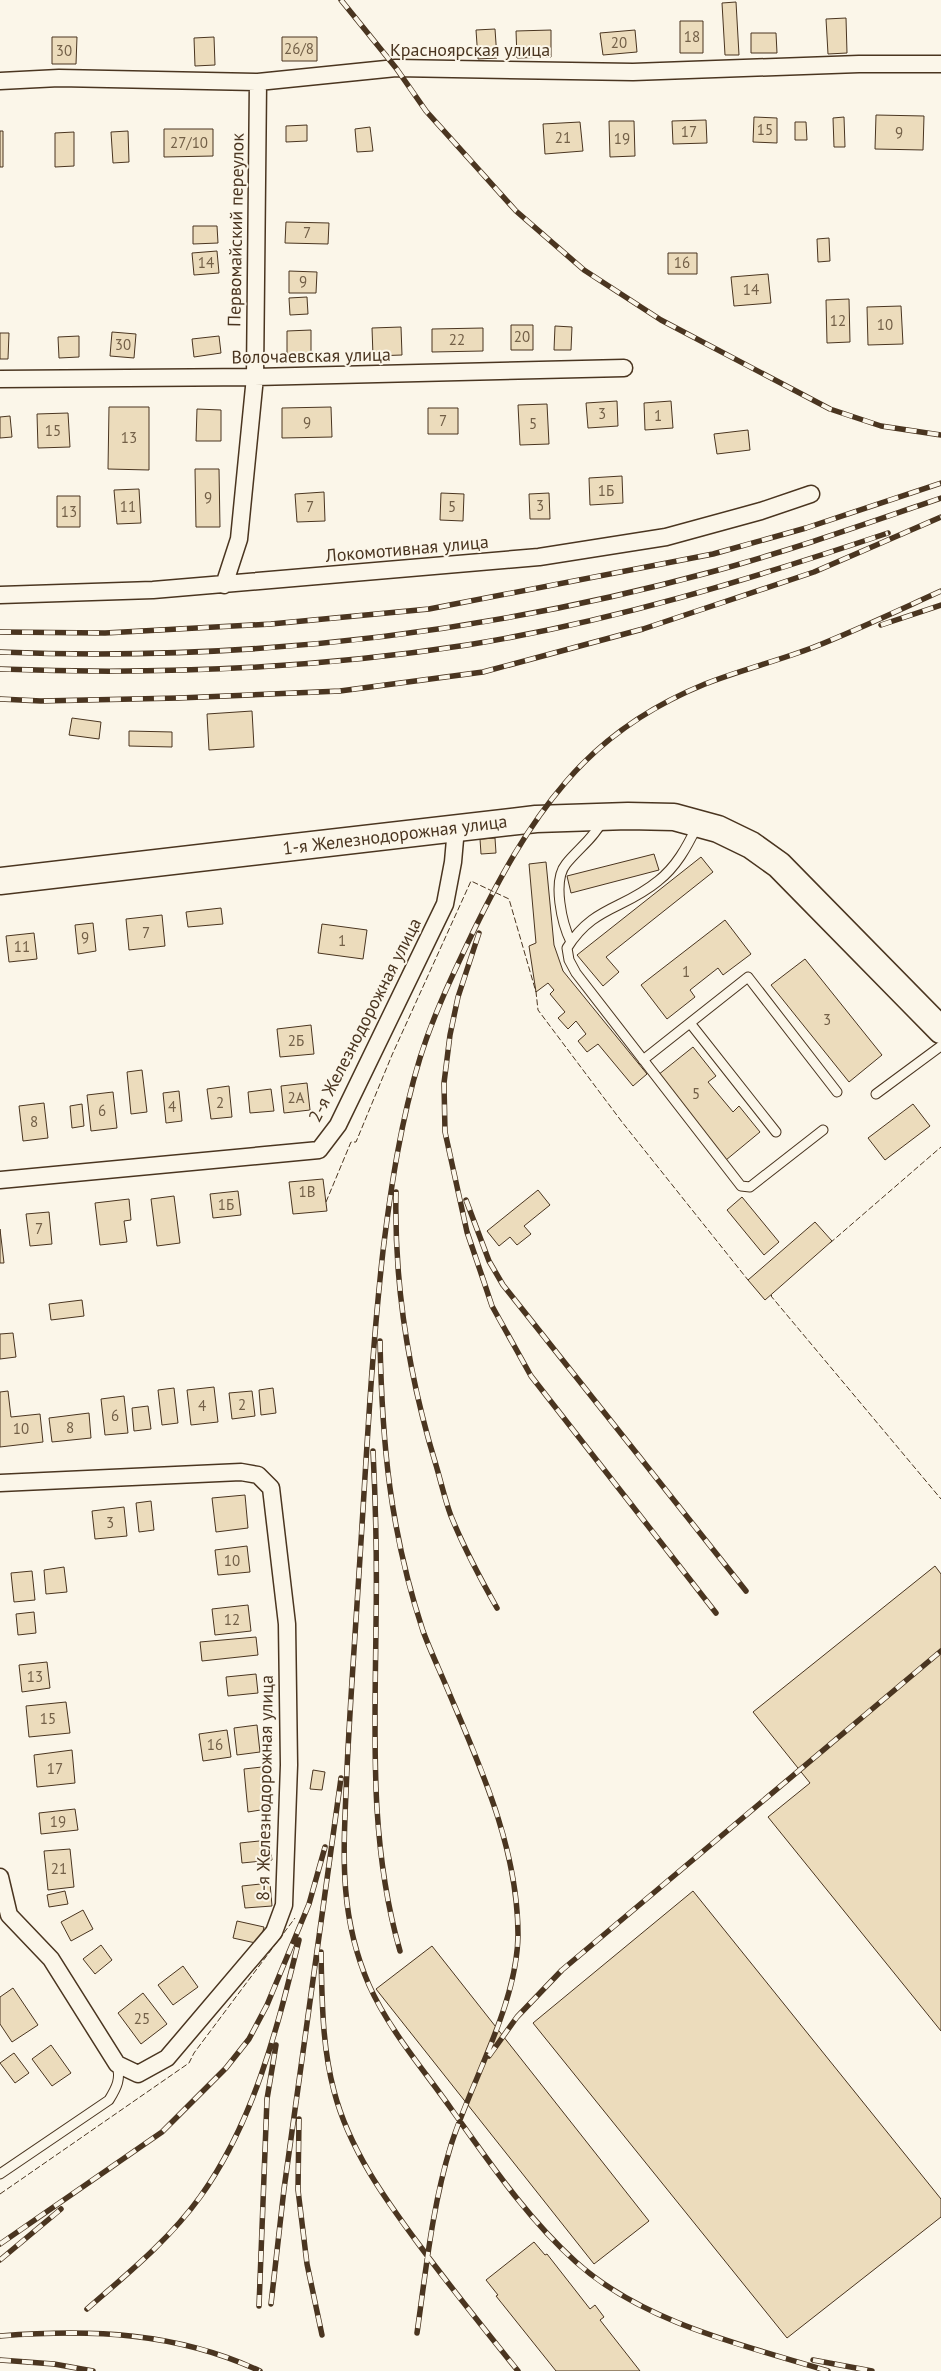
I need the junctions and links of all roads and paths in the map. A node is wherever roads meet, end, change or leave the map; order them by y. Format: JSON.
{"nodes":[{"id":1,"x":941,"y":64,"type":"edge"},
{"id":2,"x":0,"y":81,"type":"edge"},
{"id":3,"x":258,"y":82,"type":"junction"},
{"id":4,"x":624,"y":368,"type":"dead end"},
{"id":5,"x":255,"y":378,"type":"junction"},
{"id":6,"x":0,"y":379,"type":"edge"},
{"id":7,"x":811,"y":494,"type":"dead end"},
{"id":8,"x":224,"y":585,"type":"junction"},
{"id":9,"x":0,"y":595,"type":"edge"},
{"id":10,"x":605,"y":817,"type":"junction"},
{"id":11,"x":698,"y":824,"type":"junction"},
{"id":12,"x":456,"y":828,"type":"junction"},
{"id":13,"x":0,"y":881,"type":"edge"},
{"id":14,"x":570,"y":942,"type":"junction"},
{"id":15,"x":690,"y":1023,"type":"junction"},
{"id":16,"x":941,"y":1030,"type":"edge"},
{"id":17,"x":941,"y":1046,"type":"edge"},
{"id":18,"x":643,"y":1060,"type":"junction"},
{"id":19,"x":837,"y":1092,"type":"dead end"},
{"id":20,"x":876,"y":1094,"type":"dead end"},
{"id":21,"x":824,"y":1130,"type":"dead end"},
{"id":22,"x":776,"y":1132,"type":"dead end"},
{"id":23,"x":0,"y":1180,"type":"edge"},
{"id":24,"x":0,"y":1483,"type":"edge"},
{"id":25,"x":0,"y":1877,"type":"edge"},
{"id":26,"x":117,"y":2064,"type":"junction"},
{"id":27,"x":0,"y":2174,"type":"edge"}],
"edges":[{"from":1,"to":3,"type":"street","name":"Красноярская улица"},
{"from":2,"to":3,"type":"street","name":"Красноярская улица"},
{"from":3,"to":5,"type":"street","name":"Первомайский переулок"},
{"from":4,"to":5,"type":"street","name":"Волочаевская улица"},
{"from":5,"to":6,"type":"street","name":"Волочаевская улица"},
{"from":5,"to":8,"type":"street","name":"Первомайский переулок"},
{"from":7,"to":8,"type":"street","name":"Локомотивная улица"},
{"from":8,"to":9,"type":"street","name":"Локомотивная улица"},
{"from":10,"to":11,"type":"main road","name":"1-я Железнодорожная улица"},
{"from":10,"to":12,"type":"main road","name":"1-я Железнодорожная улица"},
{"from":10,"to":14,"type":"lane"},
{"from":11,"to":14,"type":"lane"},
{"from":11,"to":16,"type":"main road","name":"1-я Железнодорожная улица"},
{"from":12,"to":13,"type":"main road","name":"1-я Железнодорожная улица"},
{"from":12,"to":23,"type":"street","name":"2-я Железнодорожная улица"},
{"from":14,"to":18,"type":"lane"},
{"from":15,"to":18,"type":"lane"},
{"from":15,"to":19,"type":"lane"},
{"from":15,"to":22,"type":"lane"},
{"from":17,"to":20,"type":"lane"},
{"from":18,"to":21,"type":"lane"},
{"from":24,"to":26,"type":"street","name":"8-я Железнодорожная улица"},
{"from":25,"to":26,"type":"street"},
{"from":26,"to":27,"type":"lane"}]}
